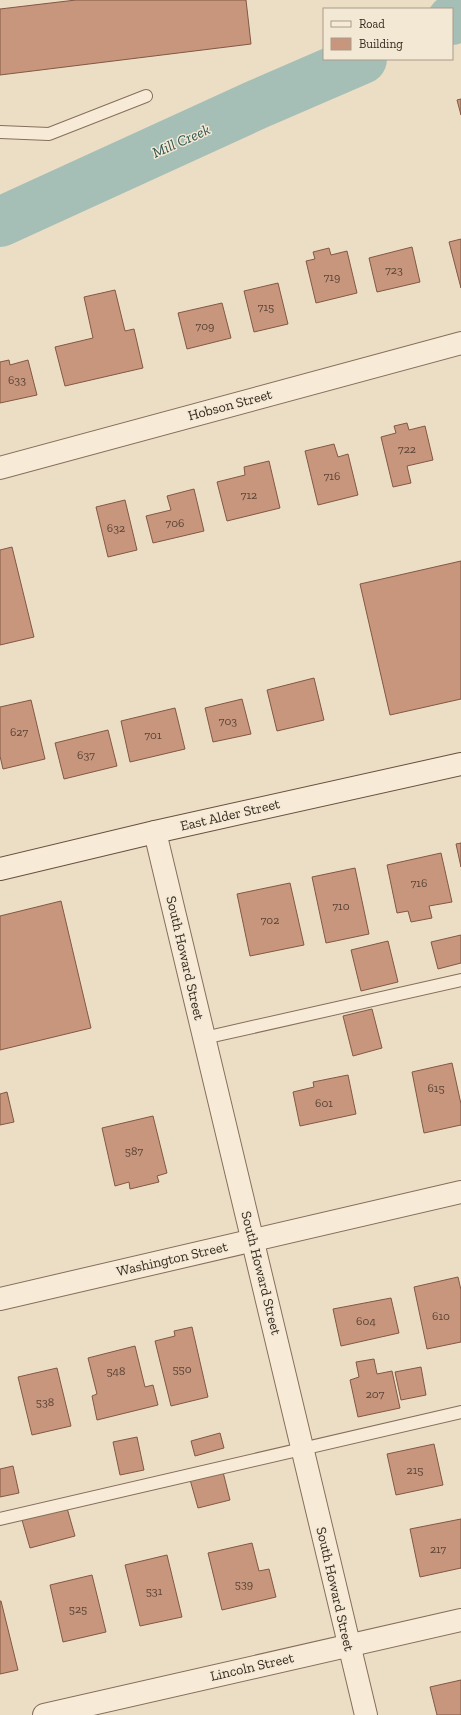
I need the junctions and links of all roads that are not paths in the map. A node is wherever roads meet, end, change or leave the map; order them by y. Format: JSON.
{"nodes":[{"id":1,"x":146,"y":96,"type":"dead end"},
{"id":2,"x":0,"y":132,"type":"edge"},
{"id":3,"x":461,"y":343,"type":"edge"},
{"id":4,"x":0,"y":468,"type":"edge"},
{"id":5,"x":461,"y":764,"type":"edge"},
{"id":6,"x":155,"y":832,"type":"junction"},
{"id":7,"x":0,"y":869,"type":"edge"},
{"id":8,"x":461,"y":980,"type":"edge"},
{"id":9,"x":204,"y":1038,"type":"junction"},
{"id":10,"x":461,"y":1192,"type":"edge"},
{"id":11,"x":252,"y":1239,"type":"junction"},
{"id":12,"x":0,"y":1299,"type":"edge"},
{"id":13,"x":461,"y":1412,"type":"edge"},
{"id":14,"x":302,"y":1448,"type":"junction"},
{"id":15,"x":0,"y":1519,"type":"edge"},
{"id":16,"x":461,"y":1620,"type":"edge"},
{"id":17,"x":348,"y":1646,"type":"junction"},
{"id":18,"x":44,"y":1715,"type":"edge"},
{"id":19,"x":366,"y":1715,"type":"edge"}],
"edges":[{"from":1,"to":2,"type":"lane"},
{"from":3,"to":4,"type":"street","name":"Hobson Street"},
{"from":5,"to":6,"type":"street","name":"East Alder Street"},
{"from":6,"to":7,"type":"street","name":"East Alder Street"},
{"from":6,"to":9,"type":"street","name":"South Howard Street"},
{"from":8,"to":9,"type":"lane"},
{"from":9,"to":11,"type":"street","name":"South Howard Street"},
{"from":10,"to":11,"type":"street","name":"Washington Street"},
{"from":11,"to":12,"type":"street","name":"Washington Street"},
{"from":11,"to":14,"type":"street","name":"South Howard Street"},
{"from":13,"to":14,"type":"lane"},
{"from":14,"to":15,"type":"lane"},
{"from":14,"to":17,"type":"street","name":"South Howard Street"},
{"from":16,"to":17,"type":"street","name":"Lincoln Street"},
{"from":17,"to":18,"type":"street","name":"Lincoln Street"},
{"from":17,"to":19,"type":"street","name":"South Howard Street"}]}
